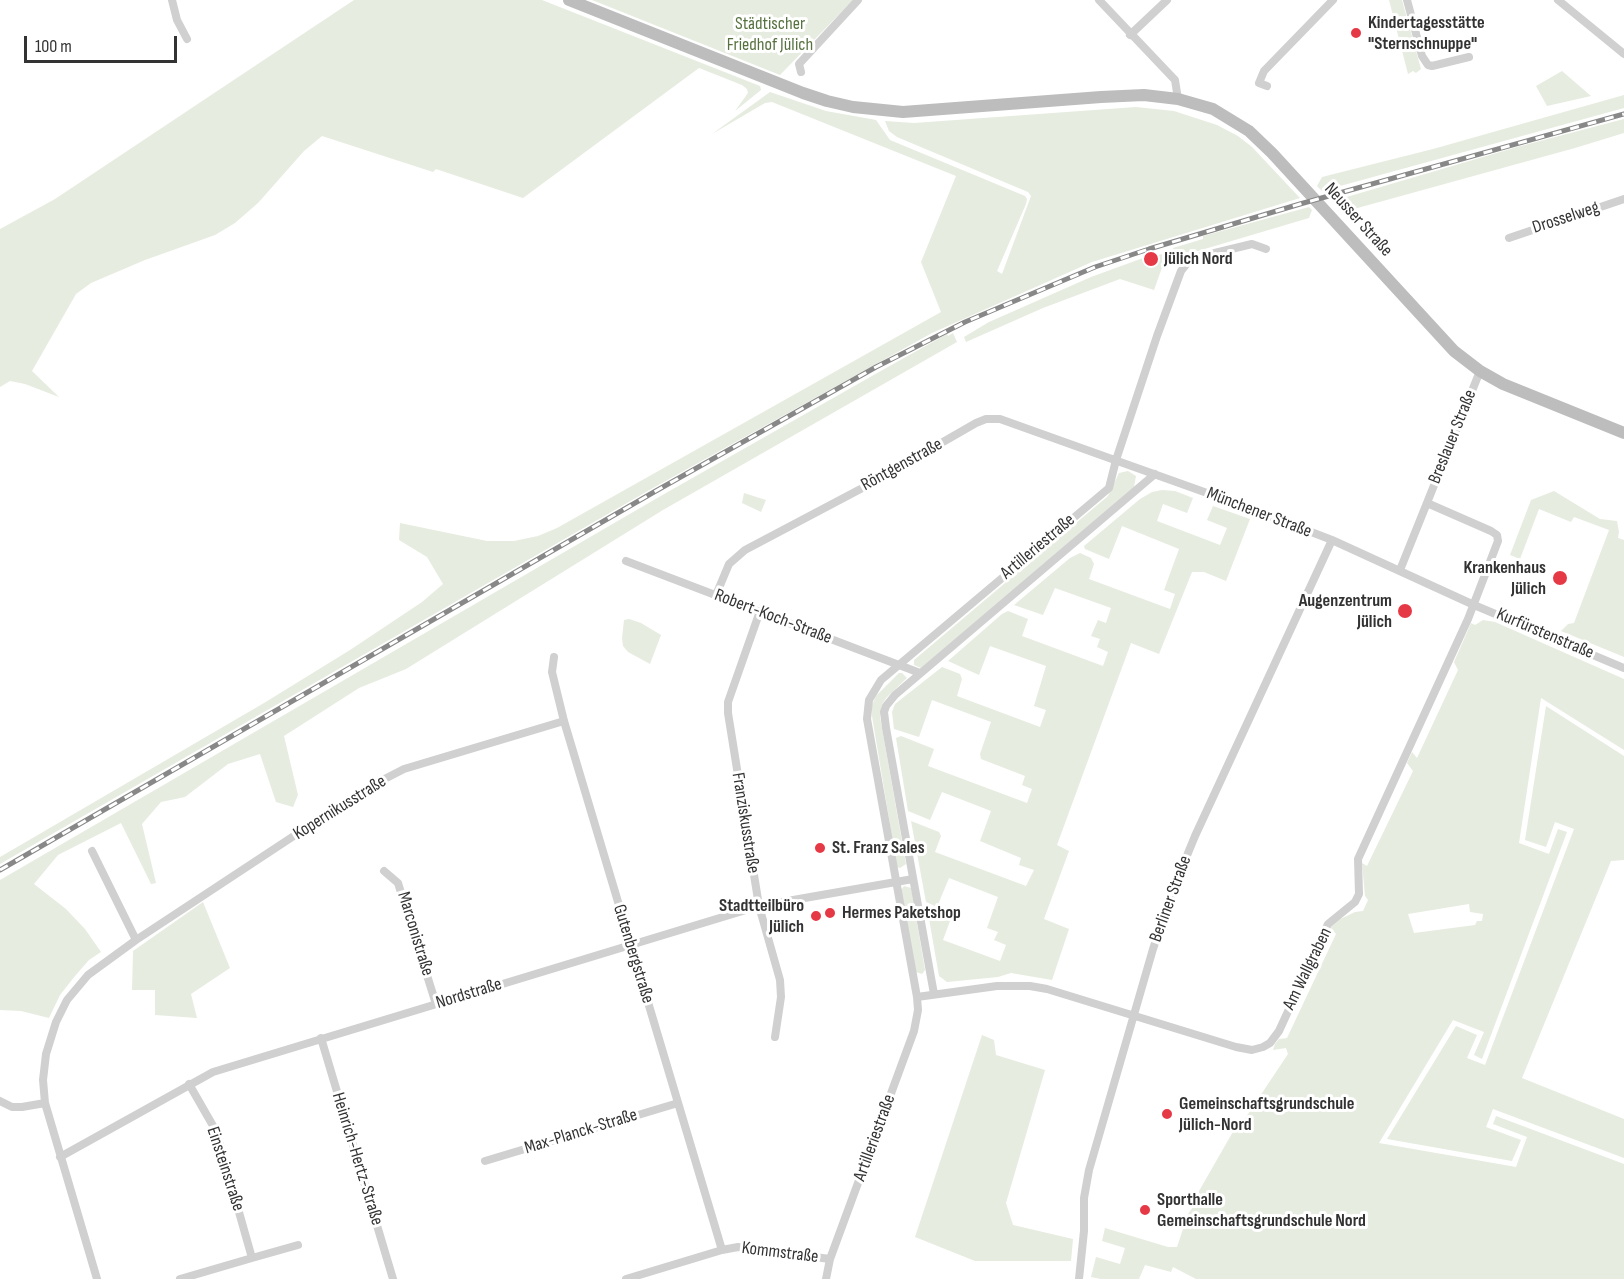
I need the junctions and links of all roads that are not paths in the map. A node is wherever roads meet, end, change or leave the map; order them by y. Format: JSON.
{"nodes":[{"id":1,"x":172,"y":0,"type":"edge"},
{"id":2,"x":569,"y":0,"type":"edge"},
{"id":3,"x":858,"y":0,"type":"edge"},
{"id":4,"x":1099,"y":0,"type":"edge"},
{"id":5,"x":1167,"y":0,"type":"edge"},
{"id":6,"x":1333,"y":0,"type":"edge"},
{"id":7,"x":1407,"y":0,"type":"edge"},
{"id":8,"x":1558,"y":0,"type":"edge"},
{"id":9,"x":1130,"y":35,"type":"junction"},
{"id":10,"x":187,"y":39,"type":"dead end"},
{"id":11,"x":1624,"y":54,"type":"edge"},
{"id":12,"x":1469,"y":57,"type":"dead end"},
{"id":13,"x":801,"y":72,"type":"dead end"},
{"id":14,"x":1267,"y":86,"type":"dead end"},
{"id":15,"x":1178,"y":99,"type":"junction"},
{"id":16,"x":1624,"y":199,"type":"edge"},
{"id":17,"x":1509,"y":238,"type":"dead end"},
{"id":18,"x":1266,"y":249,"type":"dead end"},
{"id":19,"x":1480,"y":371,"type":"junction"},
{"id":20,"x":1624,"y":433,"type":"edge"},
{"id":21,"x":1116,"y":460,"type":"junction"},
{"id":22,"x":1155,"y":474,"type":"junction"},
{"id":23,"x":1427,"y":503,"type":"junction"},
{"id":24,"x":1332,"y":540,"type":"junction"},
{"id":25,"x":626,"y":561,"type":"dead end"},
{"id":26,"x":1400,"y":570,"type":"junction"},
{"id":27,"x":716,"y":595,"type":"junction"},
{"id":28,"x":1474,"y":605,"type":"junction"},
{"id":29,"x":760,"y":611,"type":"junction"},
{"id":30,"x":554,"y":657,"type":"dead end"},
{"id":31,"x":899,"y":664,"type":"junction"},
{"id":32,"x":1624,"y":668,"type":"edge"},
{"id":33,"x":921,"y":673,"type":"junction"},
{"id":34,"x":564,"y":721,"type":"junction"},
{"id":35,"x":92,"y":851,"type":"dead end"},
{"id":36,"x":384,"y":871,"type":"dead end"},
{"id":37,"x":913,"y":879,"type":"junction"},
{"id":38,"x":896,"y":882,"type":"junction"},
{"id":39,"x":759,"y":906,"type":"junction"},
{"id":40,"x":136,"y":940,"type":"junction"},
{"id":41,"x":630,"y":945,"type":"junction"},
{"id":42,"x":934,"y":994,"type":"junction"},
{"id":43,"x":917,"y":996,"type":"junction"},
{"id":44,"x":436,"y":1004,"type":"junction"},
{"id":45,"x":1133,"y":1017,"type":"junction"},
{"id":46,"x":775,"y":1037,"type":"dead end"},
{"id":47,"x":321,"y":1038,"type":"junction"},
{"id":48,"x":189,"y":1084,"type":"junction"},
{"id":49,"x":0,"y":1101,"type":"edge"},
{"id":50,"x":45,"y":1103,"type":"junction"},
{"id":51,"x":678,"y":1103,"type":"junction"},
{"id":52,"x":60,"y":1156,"type":"junction"},
{"id":53,"x":484,"y":1161,"type":"dead end"},
{"id":54,"x":298,"y":1245,"type":"dead end"},
{"id":55,"x":722,"y":1250,"type":"junction"},
{"id":56,"x":252,"y":1258,"type":"junction"},
{"id":57,"x":830,"y":1259,"type":"junction"},
{"id":58,"x":97,"y":1279,"type":"edge"},
{"id":59,"x":180,"y":1279,"type":"edge"},
{"id":60,"x":393,"y":1279,"type":"edge"},
{"id":61,"x":626,"y":1279,"type":"edge"},
{"id":62,"x":826,"y":1279,"type":"edge"},
{"id":63,"x":1079,"y":1279,"type":"edge"}],
"edges":[{"from":1,"to":10,"type":"street"},
{"from":2,"to":15,"type":"main road","name":"Neusser Straße"},
{"from":3,"to":13,"type":"street"},
{"from":4,"to":9,"type":"street"},
{"from":5,"to":9,"type":"street"},
{"from":6,"to":14,"type":"street"},
{"from":7,"to":12,"type":"street"},
{"from":8,"to":11,"type":"street"},
{"from":9,"to":15,"type":"street"},
{"from":15,"to":19,"type":"main road","name":"Neusser Straße"},
{"from":16,"to":17,"type":"street","name":"Drosselweg"},
{"from":18,"to":21,"type":"street","name":"Artilleriestraße"},
{"from":19,"to":20,"type":"main road","name":"Neusser Straße"},
{"from":19,"to":23,"type":"street","name":"Breslauer Straße"},
{"from":21,"to":22,"type":"street","name":"Münchener Straße"},
{"from":21,"to":27,"type":"street","name":"Röntgenstraße"},
{"from":21,"to":31,"type":"street","name":"Artilleriestraße"},
{"from":22,"to":24,"type":"street","name":"Münchener Straße"},
{"from":22,"to":33,"type":"street","name":"Artilleriestraße"},
{"from":23,"to":26,"type":"street","name":"Breslauer Straße"},
{"from":23,"to":28,"type":"street","name":"Breslauer Straße"},
{"from":24,"to":26,"type":"street","name":"Münchener Straße"},
{"from":24,"to":45,"type":"street","name":"Berliner Straße"},
{"from":25,"to":27,"type":"street","name":"Robert-Koch-Straße"},
{"from":26,"to":28,"type":"street","name":"Kurfürstenstraße"},
{"from":27,"to":29,"type":"street","name":"Robert-Koch-Straße"},
{"from":28,"to":32,"type":"street","name":"Kurfürstenstraße"},
{"from":28,"to":45,"type":"street","name":"Am Wallgraben"},
{"from":29,"to":31,"type":"street","name":"Robert-Koch-Straße"},
{"from":29,"to":39,"type":"street","name":"Franziskusstraße"},
{"from":30,"to":34,"type":"street","name":"Gutenbergstraße"},
{"from":31,"to":33,"type":"street","name":"Robert-Koch-Straße"},
{"from":31,"to":38,"type":"street","name":"Artilleriestraße"},
{"from":33,"to":37,"type":"street","name":"Artilleriestraße"},
{"from":34,"to":40,"type":"street","name":"Kopernikusstraße"},
{"from":34,"to":41,"type":"street","name":"Gutenbergstraße"},
{"from":35,"to":40,"type":"street"},
{"from":36,"to":44,"type":"street","name":"Marconistraße"},
{"from":37,"to":38,"type":"street"},
{"from":37,"to":42,"type":"street","name":"Artilleriestraße"},
{"from":38,"to":39,"type":"street","name":"Nordstraße"},
{"from":38,"to":43,"type":"street","name":"Artilleriestraße"},
{"from":39,"to":41,"type":"street","name":"Nordstraße"},
{"from":39,"to":46,"type":"street","name":"Franziskusstraße"},
{"from":40,"to":50,"type":"street","name":"Kopernikusstraße"},
{"from":41,"to":44,"type":"street","name":"Nordstraße"},
{"from":41,"to":51,"type":"street","name":"Gutenbergstraße"},
{"from":42,"to":43,"type":"street"},
{"from":42,"to":45,"type":"street","name":"Am Wallgraben"},
{"from":43,"to":57,"type":"street","name":"Artilleriestraße"},
{"from":44,"to":47,"type":"street","name":"Nordstraße"},
{"from":45,"to":63,"type":"street","name":"Berliner Straße"},
{"from":47,"to":48,"type":"street","name":"Nordstraße"},
{"from":47,"to":60,"type":"street","name":"Heinrich-Hertz-Straße"},
{"from":48,"to":52,"type":"street","name":"Nordstraße"},
{"from":48,"to":56,"type":"street","name":"Einsteinstraße"},
{"from":49,"to":50,"type":"street"},
{"from":50,"to":52,"type":"street","name":"Kopernikusstraße"},
{"from":51,"to":53,"type":"street","name":"Max-Planck-Straße"},
{"from":51,"to":55,"type":"street","name":"Gutenbergstraße"},
{"from":52,"to":58,"type":"street","name":"Kopernikusstraße"},
{"from":54,"to":56,"type":"street"},
{"from":55,"to":57,"type":"street","name":"Kommstraße"},
{"from":55,"to":61,"type":"street","name":"Kommstraße"},
{"from":56,"to":59,"type":"street"},
{"from":57,"to":62,"type":"street","name":"Artilleriestraße"}]}
